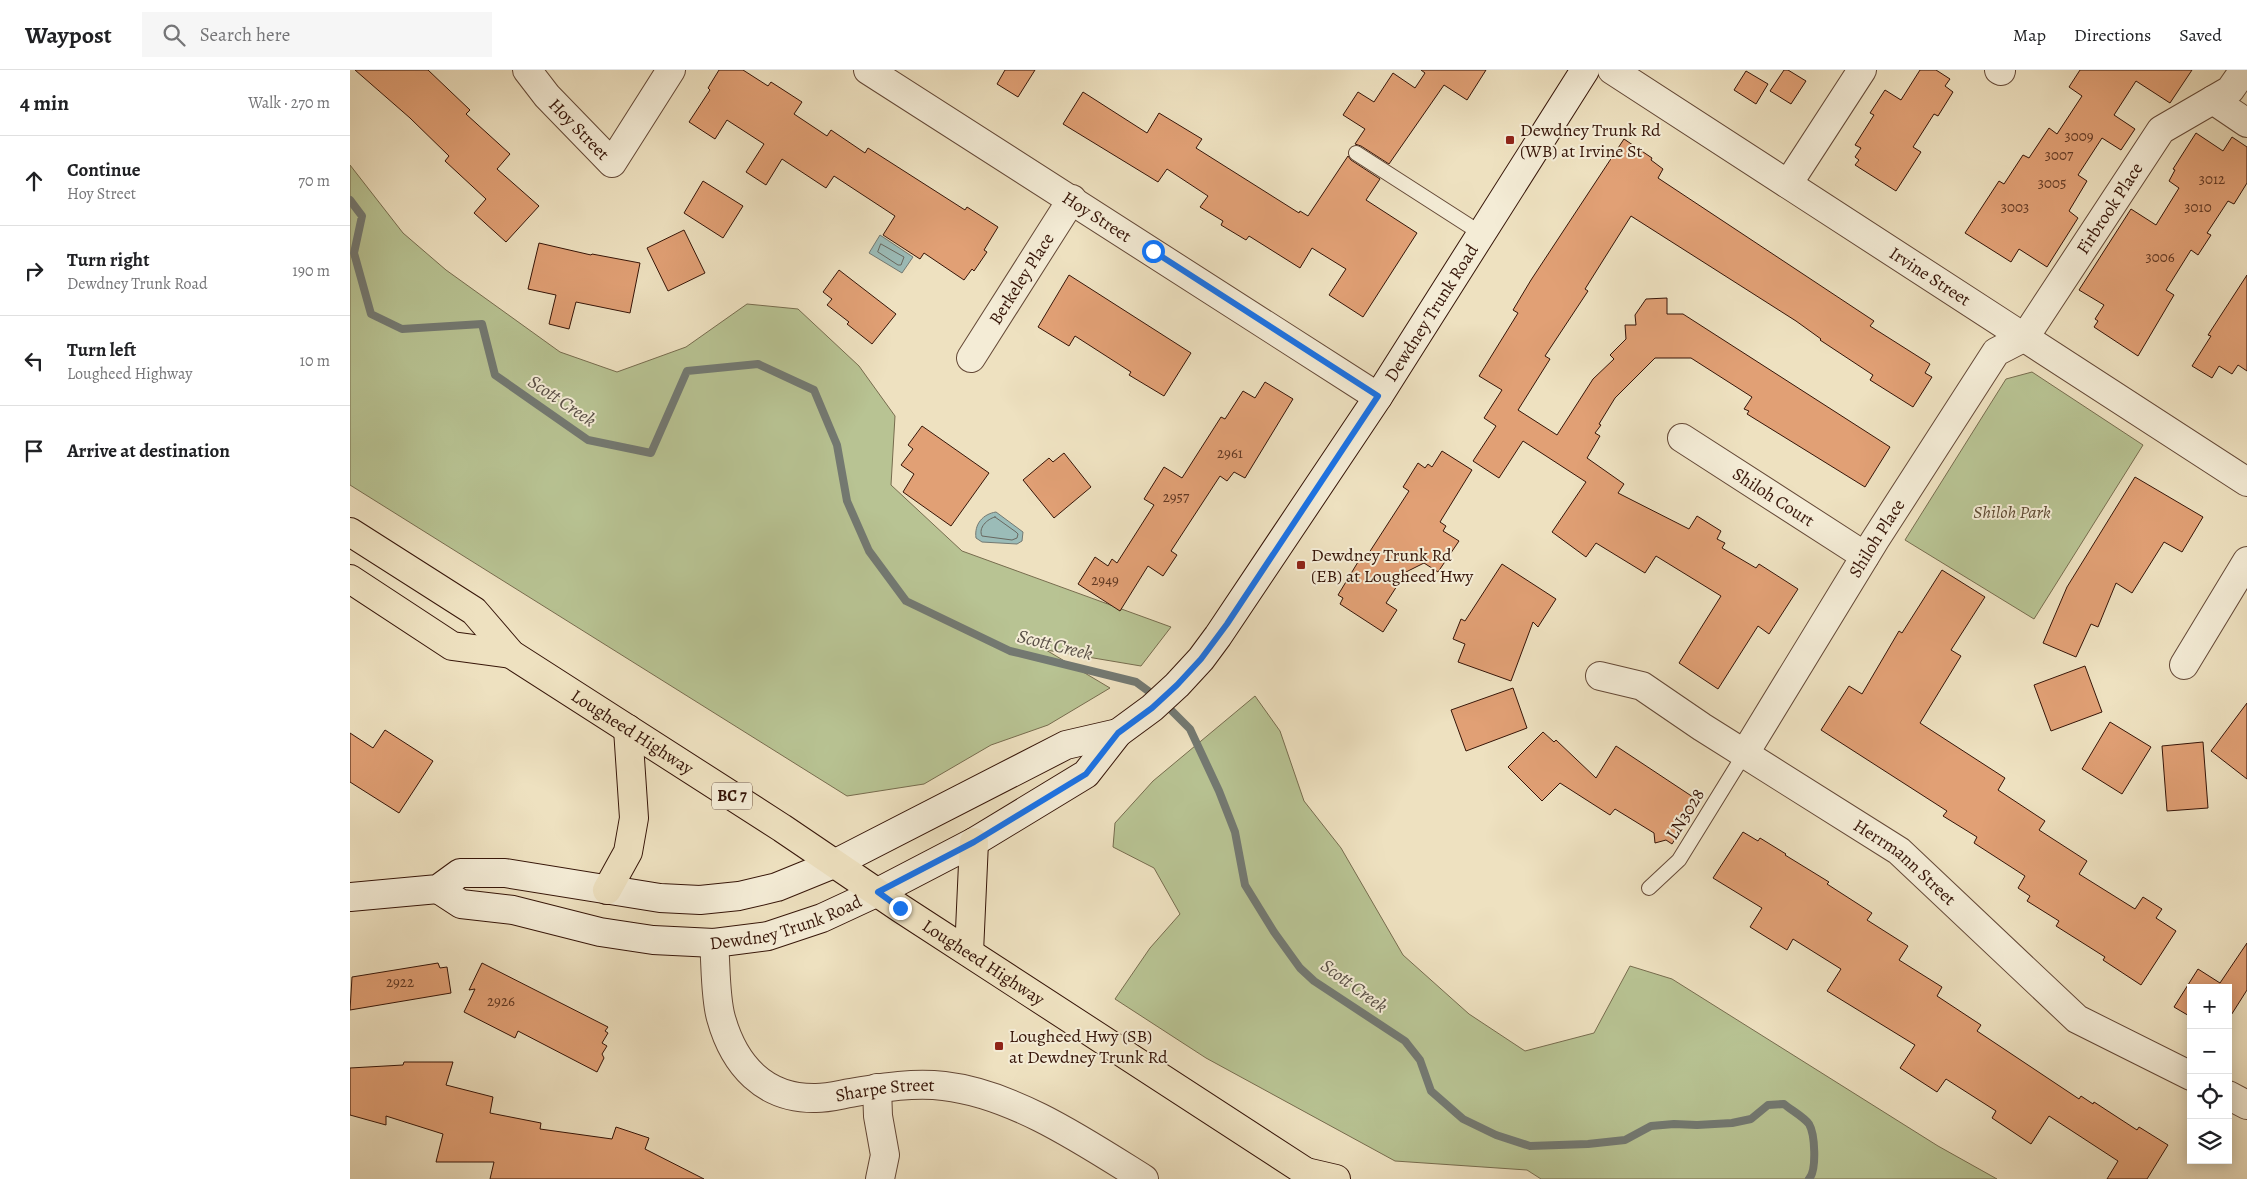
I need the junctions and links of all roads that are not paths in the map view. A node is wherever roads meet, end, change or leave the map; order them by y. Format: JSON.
{"nodes":[{"id":1,"x":526,"y":70,"type":"edge"},
{"id":2,"x":671,"y":70,"type":"edge"},
{"id":3,"x":868,"y":70,"type":"edge"},
{"id":4,"x":1585,"y":70,"type":"edge"},
{"id":5,"x":1612,"y":70,"type":"edge"},
{"id":6,"x":2244,"y":70,"type":"edge"},
{"id":7,"x":1858,"y":72,"type":"edge"},
{"id":8,"x":2213,"y":100,"type":"junction"},
{"id":9,"x":2247,"y":123,"type":"edge"},
{"id":10,"x":1356,"y":153,"type":"dead end"},
{"id":11,"x":1788,"y":184,"type":"junction"},
{"id":12,"x":1072,"y":200,"type":"junction"},
{"id":13,"x":1482,"y":234,"type":"junction"},
{"id":14,"x":2025,"y":337,"type":"junction"},
{"id":15,"x":971,"y":358,"type":"dead end"},
{"id":16,"x":1378,"y":396,"type":"junction"},
{"id":17,"x":1682,"y":438,"type":"dead end"},
{"id":18,"x":2247,"y":482,"type":"edge"},
{"id":19,"x":350,"y":532,"type":"edge"},
{"id":20,"x":1865,"y":556,"type":"junction"},
{"id":21,"x":2247,"y":562,"type":"edge"},
{"id":22,"x":350,"y":579,"type":"edge"},
{"id":23,"x":511,"y":654,"type":"junction"},
{"id":24,"x":2184,"y":665,"type":"dead end"},
{"id":25,"x":1600,"y":676,"type":"dead end"},
{"id":26,"x":628,"y":729,"type":"junction"},
{"id":27,"x":1122,"y":731,"type":"junction"},
{"id":28,"x":1745,"y":753,"type":"junction"},
{"id":29,"x":974,"y":842,"type":"junction"},
{"id":30,"x":836,"y":863,"type":"junction"},
{"id":31,"x":1649,"y":888,"type":"dead end"},
{"id":32,"x":438,"y":889,"type":"junction"},
{"id":33,"x":607,"y":890,"type":"junction"},
{"id":34,"x":878,"y":892,"type":"junction"},
{"id":35,"x":350,"y":897,"type":"edge"},
{"id":36,"x":714,"y":942,"type":"junction"},
{"id":37,"x":969,"y":952,"type":"junction"},
{"id":38,"x":2187,"y":1074,"type":"edge"},
{"id":39,"x":877,"y":1088,"type":"junction"},
{"id":40,"x":2232,"y":1097,"type":"edge"},
{"id":41,"x":2247,"y":1105,"type":"edge"},
{"id":42,"x":1309,"y":1176,"type":"edge"},
{"id":43,"x":880,"y":1179,"type":"edge"},
{"id":44,"x":1144,"y":1179,"type":"edge"},
{"id":45,"x":1336,"y":1179,"type":"edge"}],
"edges":[{"from":1,"to":2,"type":"street","name":"Hoy Street"},
{"from":3,"to":12,"type":"street","name":"Hoy Street"},
{"from":4,"to":13,"type":"street","name":"Dewdney Trunk Road"},
{"from":5,"to":11,"type":"street","name":"Irvine Street"},
{"from":6,"to":8,"type":"street","name":"Firbrook Place"},
{"from":7,"to":11,"type":"street"},
{"from":8,"to":9,"type":"street"},
{"from":8,"to":14,"type":"street","name":"Firbrook Place"},
{"from":10,"to":13,"type":"lane"},
{"from":11,"to":14,"type":"street","name":"Irvine Street"},
{"from":12,"to":15,"type":"street","name":"Berkeley Place"},
{"from":12,"to":16,"type":"street","name":"Hoy Street"},
{"from":13,"to":16,"type":"street","name":"Dewdney Trunk Road"},
{"from":14,"to":18,"type":"street","name":"Irvine Street"},
{"from":14,"to":20,"type":"street","name":"Shiloh Place"},
{"from":16,"to":27,"type":"street","name":"Dewdney Trunk Road"},
{"from":17,"to":20,"type":"street","name":"Shiloh Court"},
{"from":19,"to":23,"type":"main road","name":"Lougheed Highway","number":"BC 7"},
{"from":20,"to":28,"type":"street","name":"Shiloh Place"},
{"from":21,"to":24,"type":"street"},
{"from":22,"to":23,"type":"main road","name":"Lougheed Highway","number":"BC 7"},
{"from":23,"to":26,"type":"main road","name":"Lougheed Highway","number":"BC 7"},
{"from":25,"to":28,"type":"street","name":"Herrmann Street"},
{"from":26,"to":30,"type":"main road","name":"Lougheed Highway","number":"BC 7"},
{"from":26,"to":33,"type":"main road"},
{"from":27,"to":29,"type":"street","name":"Dewdney Trunk Road"},
{"from":27,"to":30,"type":"street","name":"Dewdney Trunk Road"},
{"from":28,"to":31,"type":"lane","name":"LN3028"},
{"from":28,"to":38,"type":"street","name":"Herrmann Street"},
{"from":29,"to":34,"type":"street","name":"Dewdney Trunk Road"},
{"from":29,"to":37,"type":"main road"},
{"from":30,"to":33,"type":"street","name":"Dewdney Trunk Road"},
{"from":30,"to":34,"type":"main road","name":"Lougheed Highway","number":"BC 7"},
{"from":32,"to":33,"type":"street","name":"Dewdney Trunk Road"},
{"from":32,"to":35,"type":"street"},
{"from":32,"to":36,"type":"street","name":"Dewdney Trunk Road"},
{"from":34,"to":36,"type":"street","name":"Dewdney Trunk Road"},
{"from":34,"to":37,"type":"main road","name":"Lougheed Highway","number":"BC 7"},
{"from":36,"to":39,"type":"street","name":"Sharpe Street"},
{"from":37,"to":42,"type":"main road","name":"Lougheed Highway","number":"BC 7"},
{"from":39,"to":43,"type":"street"},
{"from":39,"to":44,"type":"street","name":"Sharpe Street"},
{"from":40,"to":41,"type":"street"},
{"from":42,"to":45,"type":"main road","name":"Lougheed Highway","number":"BC 7"}]}
